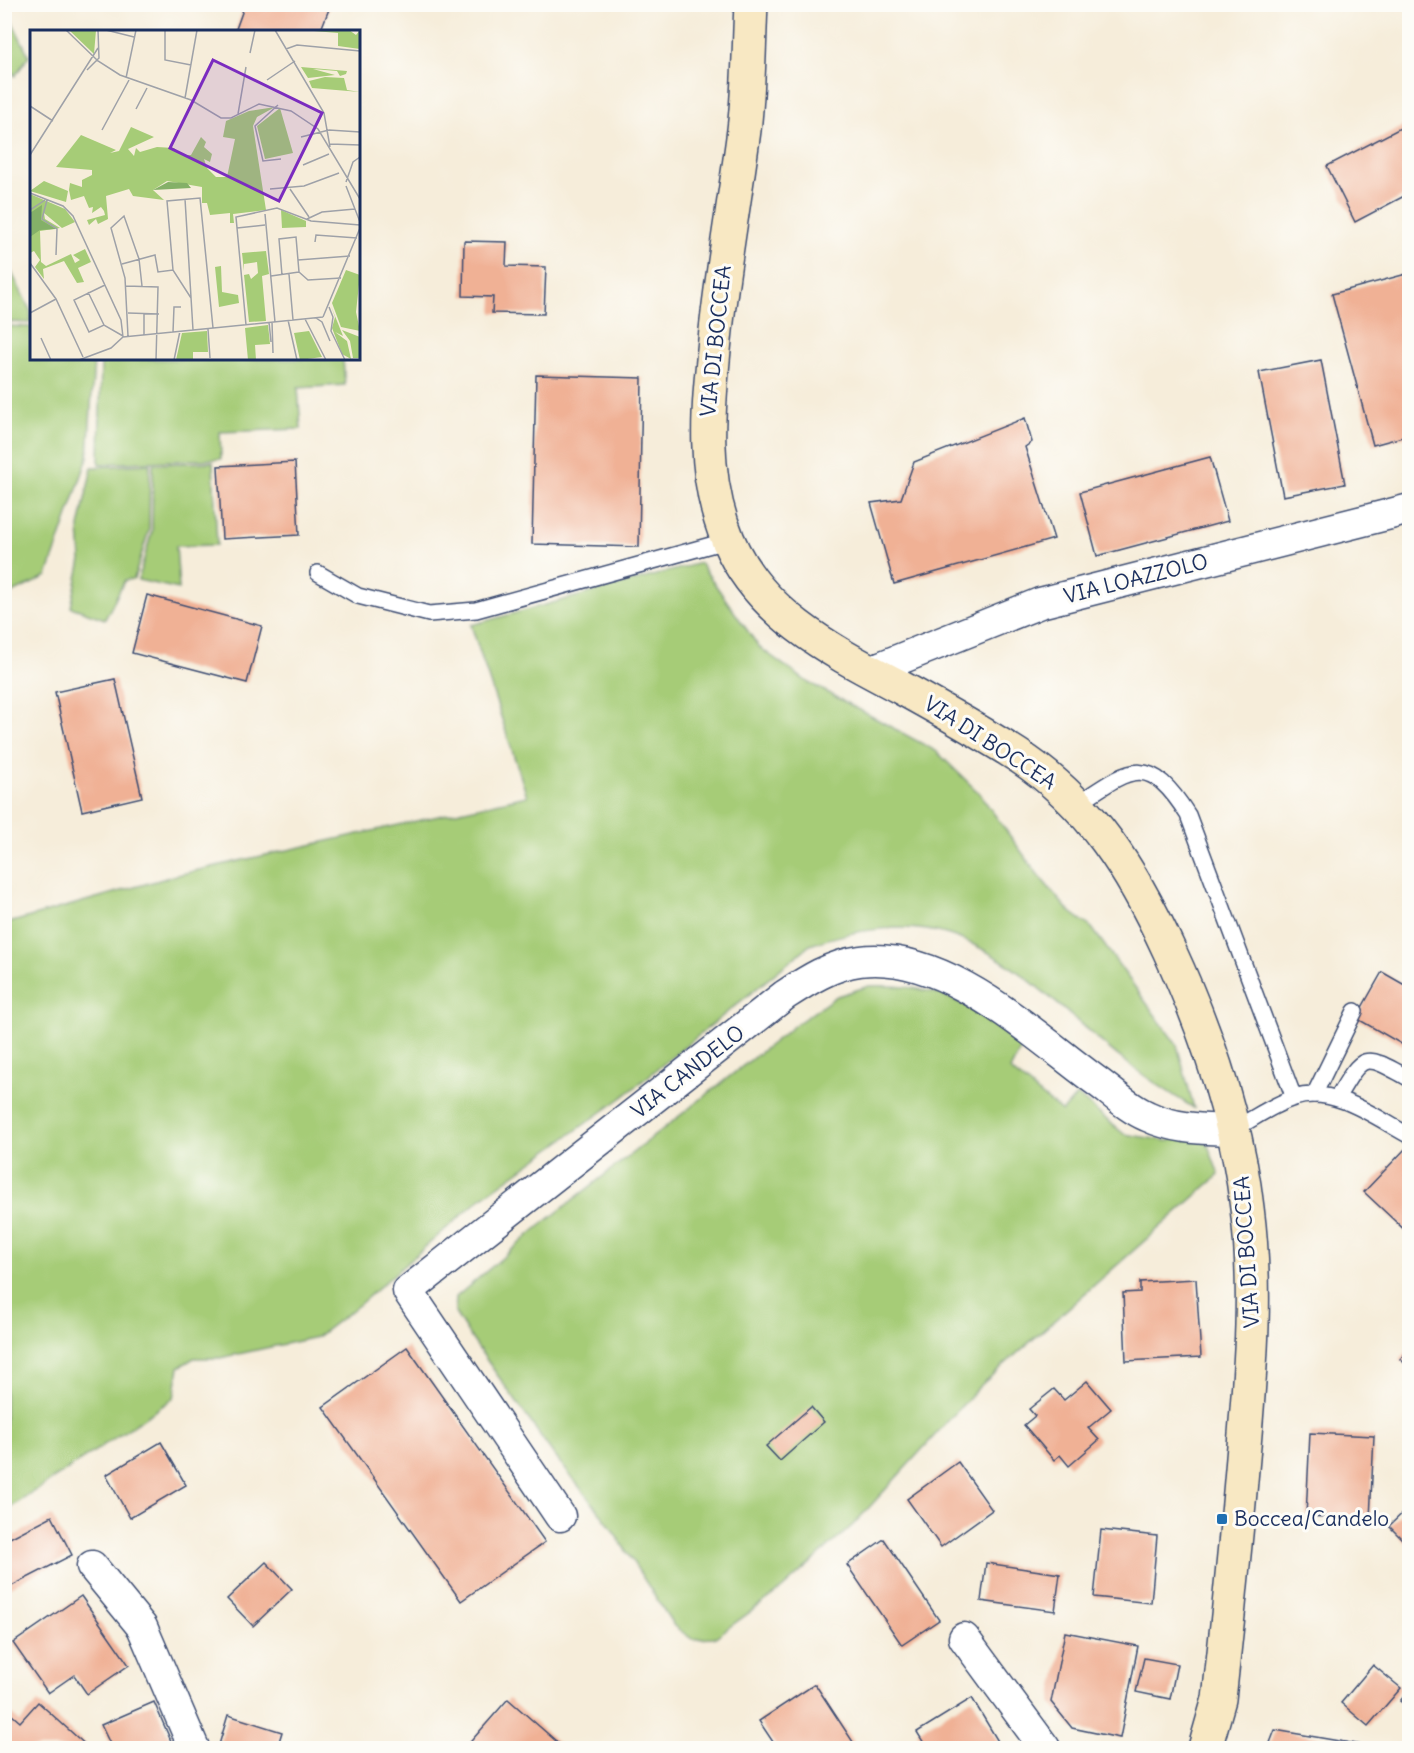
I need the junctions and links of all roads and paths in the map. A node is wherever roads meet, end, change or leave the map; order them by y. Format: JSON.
{"nodes":[{"id":1,"x":750,"y":4,"type":"edge"},
{"id":2,"x":1410,"y":509,"type":"edge"},
{"id":3,"x":729,"y":540,"type":"junction"},
{"id":4,"x":318,"y":573,"type":"dead end"},
{"id":5,"x":870,"y":671,"type":"junction"},
{"id":6,"x":1077,"y":804,"type":"junction"},
{"id":7,"x":1355,"y":1011,"type":"dead end"},
{"id":8,"x":1410,"y":1079,"type":"edge"},
{"id":9,"x":1314,"y":1095,"type":"junction"},
{"id":10,"x":1294,"y":1098,"type":"junction"},
{"id":11,"x":1337,"y":1098,"type":"junction"},
{"id":12,"x":1233,"y":1130,"type":"junction"},
{"id":13,"x":1410,"y":1137,"type":"edge"},
{"id":14,"x":560,"y":1516,"type":"dead end"},
{"id":15,"x":92,"y":1566,"type":"dead end"},
{"id":16,"x":964,"y":1638,"type":"dead end"},
{"id":17,"x":194,"y":1749,"type":"edge"},
{"id":18,"x":1045,"y":1749,"type":"edge"},
{"id":19,"x":1205,"y":1749,"type":"edge"}],
"edges":[{"from":1,"to":3,"type":"main road","name":"VIA DI BOCCEA"},
{"from":2,"to":5,"type":"street","name":"VIA LOAZZOLO"},
{"from":3,"to":4,"type":"lane"},
{"from":3,"to":5,"type":"main road","name":"VIA DI BOCCEA"},
{"from":5,"to":6,"type":"main road","name":"VIA DI BOCCEA"},
{"from":6,"to":10,"type":"lane"},
{"from":6,"to":12,"type":"main road","name":"VIA DI BOCCEA"},
{"from":7,"to":9,"type":"lane"},
{"from":8,"to":11,"type":"lane"},
{"from":9,"to":10,"type":"lane"},
{"from":9,"to":11,"type":"lane"},
{"from":10,"to":12,"type":"lane"},
{"from":11,"to":13,"type":"lane"},
{"from":12,"to":14,"type":"street","name":"VIA CANDELO"},
{"from":12,"to":19,"type":"main road","name":"VIA DI BOCCEA"},
{"from":15,"to":17,"type":"street"},
{"from":16,"to":18,"type":"street"}]}
